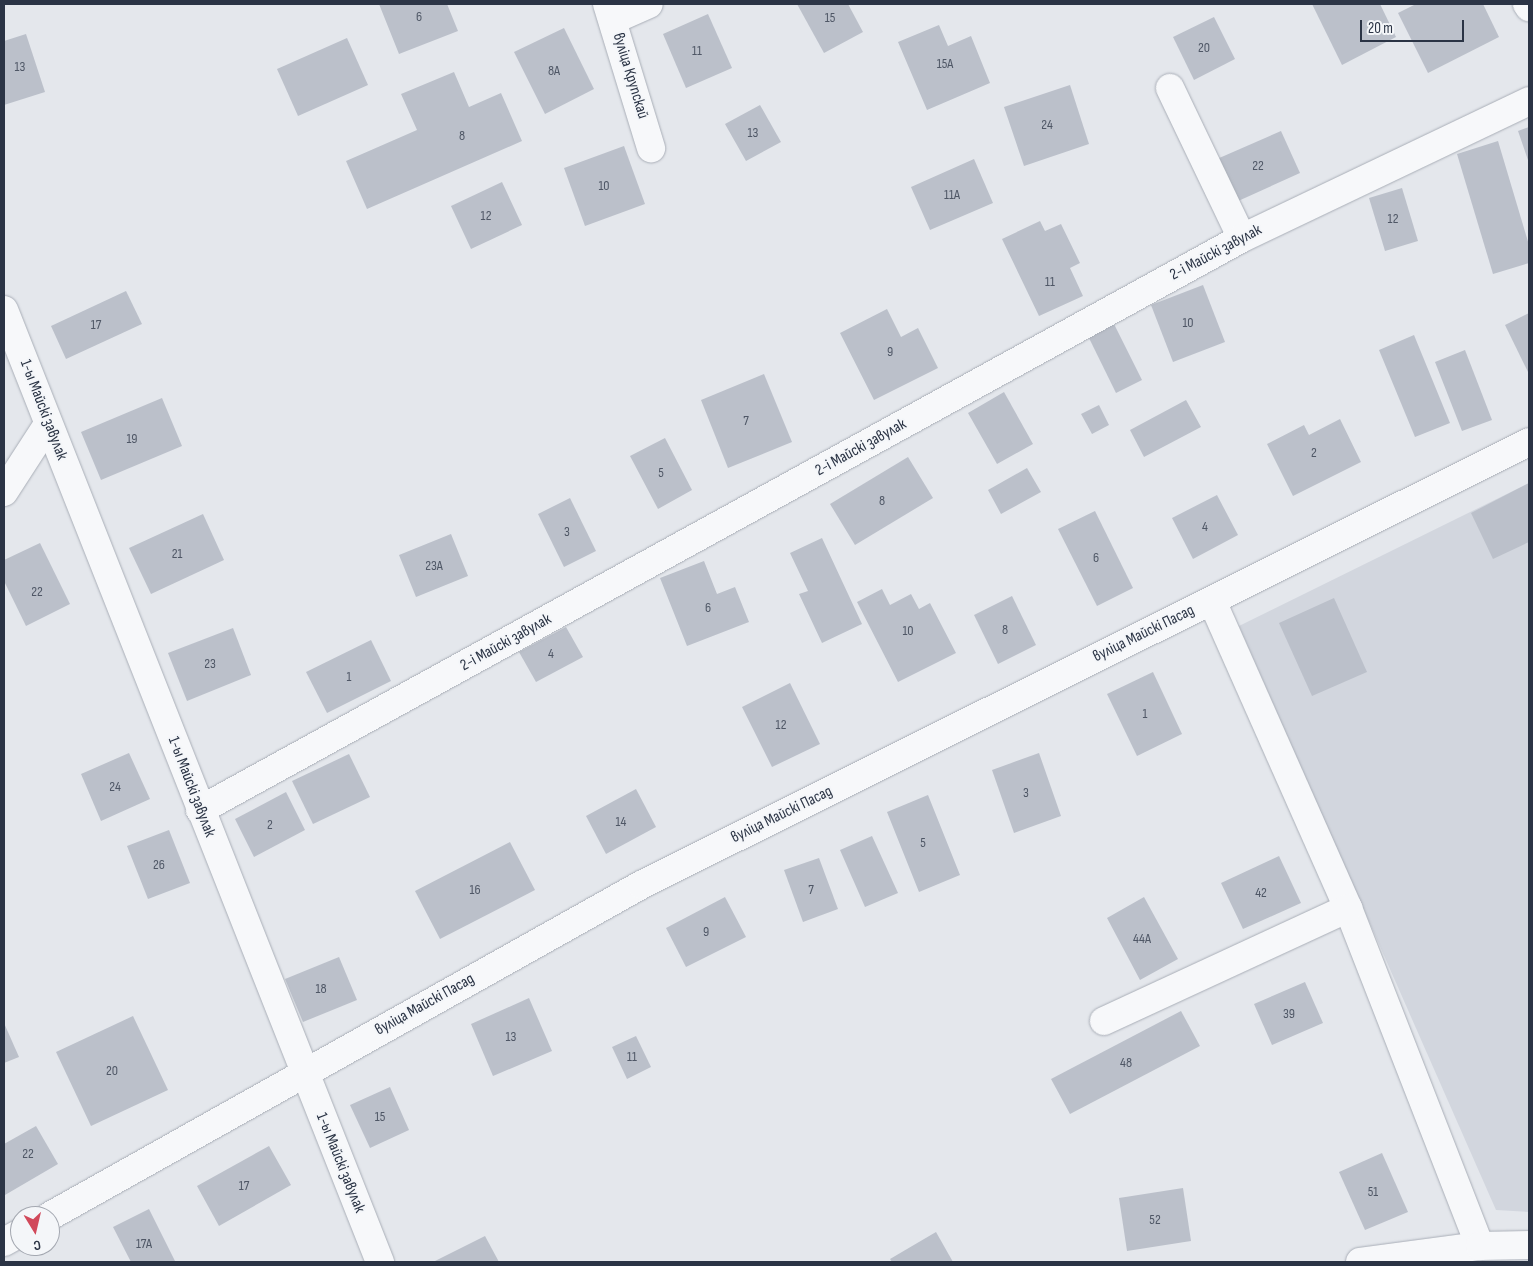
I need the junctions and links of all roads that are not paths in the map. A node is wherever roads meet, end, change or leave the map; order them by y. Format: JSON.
{"nodes":[{"id":1,"x":649,"y":4,"type":"edge"},
{"id":2,"x":1527,"y":4,"type":"edge"},
{"id":3,"x":1529,"y":7,"type":"edge"},
{"id":4,"x":610,"y":12,"type":"edge"},
{"id":5,"x":1170,"y":88,"type":"dead end"},
{"id":6,"x":1529,"y":101,"type":"edge"},
{"id":7,"x":651,"y":148,"type":"dead end"},
{"id":8,"x":1242,"y":238,"type":"junction"},
{"id":9,"x":4,"y":310,"type":"edge"},
{"id":10,"x":48,"y":424,"type":"junction"},
{"id":11,"x":1529,"y":442,"type":"edge"},
{"id":12,"x":4,"y":492,"type":"edge"},
{"id":13,"x":1212,"y":600,"type":"junction"},
{"id":14,"x":200,"y":810,"type":"junction"},
{"id":15,"x":1348,"y":908,"type":"junction"},
{"id":16,"x":1104,"y":1021,"type":"dead end"},
{"id":17,"x":304,"y":1072,"type":"junction"},
{"id":18,"x":60,"y":1210,"type":"edge"},
{"id":19,"x":1529,"y":1245,"type":"edge"},
{"id":20,"x":1480,"y":1246,"type":"junction"},
{"id":21,"x":380,"y":1262,"type":"edge"},
{"id":22,"x":1360,"y":1262,"type":"edge"}],
"edges":[{"from":1,"to":4,"type":"street"},
{"from":2,"to":3,"type":"street"},
{"from":4,"to":7,"type":"street","name":"вуліца Крупскай"},
{"from":5,"to":8,"type":"street"},
{"from":6,"to":8,"type":"street","name":"2-і Майскі завулак"},
{"from":8,"to":14,"type":"street","name":"2-і Майскі завулак"},
{"from":9,"to":10,"type":"street","name":"1-ы Майскі завулак"},
{"from":10,"to":12,"type":"street"},
{"from":10,"to":14,"type":"street","name":"1-ы Майскі завулак"},
{"from":11,"to":13,"type":"street","name":"вуліца Майскі Пасад"},
{"from":13,"to":15,"type":"street"},
{"from":13,"to":17,"type":"street","name":"вуліца Майскі Пасад"},
{"from":14,"to":17,"type":"street","name":"1-ы Майскі завулак"},
{"from":15,"to":16,"type":"street"},
{"from":15,"to":20,"type":"street"},
{"from":17,"to":18,"type":"street","name":"вуліца Майскі Пасад"},
{"from":17,"to":21,"type":"street","name":"1-ы Майскі завулак"},
{"from":19,"to":20,"type":"street"},
{"from":20,"to":22,"type":"street"}]}
